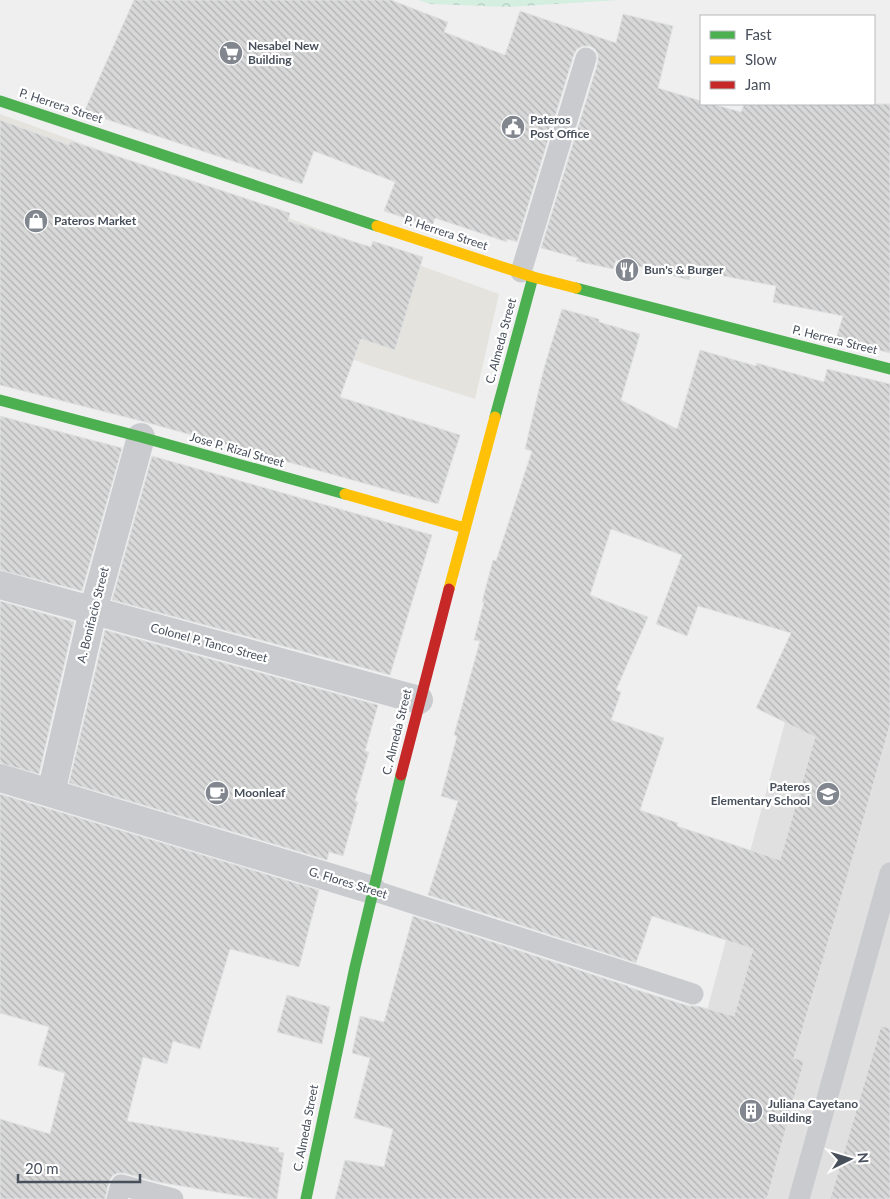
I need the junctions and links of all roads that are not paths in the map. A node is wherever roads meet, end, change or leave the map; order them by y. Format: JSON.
{"nodes":[{"id":1,"x":586,"y":58,"type":"dead end"},
{"id":2,"x":0,"y":100,"type":"edge"},
{"id":3,"x":527,"y":274,"type":"junction"},
{"id":4,"x":890,"y":369,"type":"edge"},
{"id":5,"x":0,"y":400,"type":"edge"},
{"id":6,"x":141,"y":438,"type":"junction"},
{"id":7,"x":465,"y":528,"type":"junction"},
{"id":8,"x":0,"y":585,"type":"edge"},
{"id":9,"x":92,"y":611,"type":"junction"},
{"id":10,"x":419,"y":700,"type":"junction"},
{"id":11,"x":0,"y":778,"type":"edge"},
{"id":12,"x":51,"y":793,"type":"junction"},
{"id":13,"x":890,"y":873,"type":"edge"},
{"id":14,"x":372,"y":890,"type":"junction"},
{"id":15,"x":693,"y":994,"type":"dead end"},
{"id":16,"x":117,"y":1199,"type":"edge"},
{"id":17,"x":172,"y":1199,"type":"edge"},
{"id":18,"x":306,"y":1199,"type":"edge"},
{"id":19,"x":799,"y":1199,"type":"edge"}],
"edges":[{"from":1,"to":3,"type":"lane"},
{"from":2,"to":3,"type":"main road","name":"P. Herrera Street"},
{"from":3,"to":4,"type":"main road","name":"P. Herrera Street"},
{"from":3,"to":7,"type":"main road","name":"C. Almeda Street"},
{"from":5,"to":6,"type":"main road","name":"Jose P. Rizal Street"},
{"from":6,"to":7,"type":"main road","name":"Jose P. Rizal Street"},
{"from":6,"to":9,"type":"street","name":"A. Bonifacio Street"},
{"from":7,"to":10,"type":"main road","name":"C. Almeda Street"},
{"from":8,"to":9,"type":"street","name":"Colonel P. Tanco Street"},
{"from":9,"to":10,"type":"street","name":"Colonel P. Tanco Street"},
{"from":9,"to":12,"type":"street","name":"A. Bonifacio Street"},
{"from":10,"to":14,"type":"main road","name":"C. Almeda Street"},
{"from":11,"to":12,"type":"street","name":"G. Flores Street"},
{"from":12,"to":14,"type":"street","name":"G. Flores Street"},
{"from":13,"to":19,"type":"lane"},
{"from":14,"to":15,"type":"lane","name":"G. Flores Street"},
{"from":14,"to":18,"type":"main road","name":"C. Almeda Street"},
{"from":16,"to":17,"type":"lane"}]}
